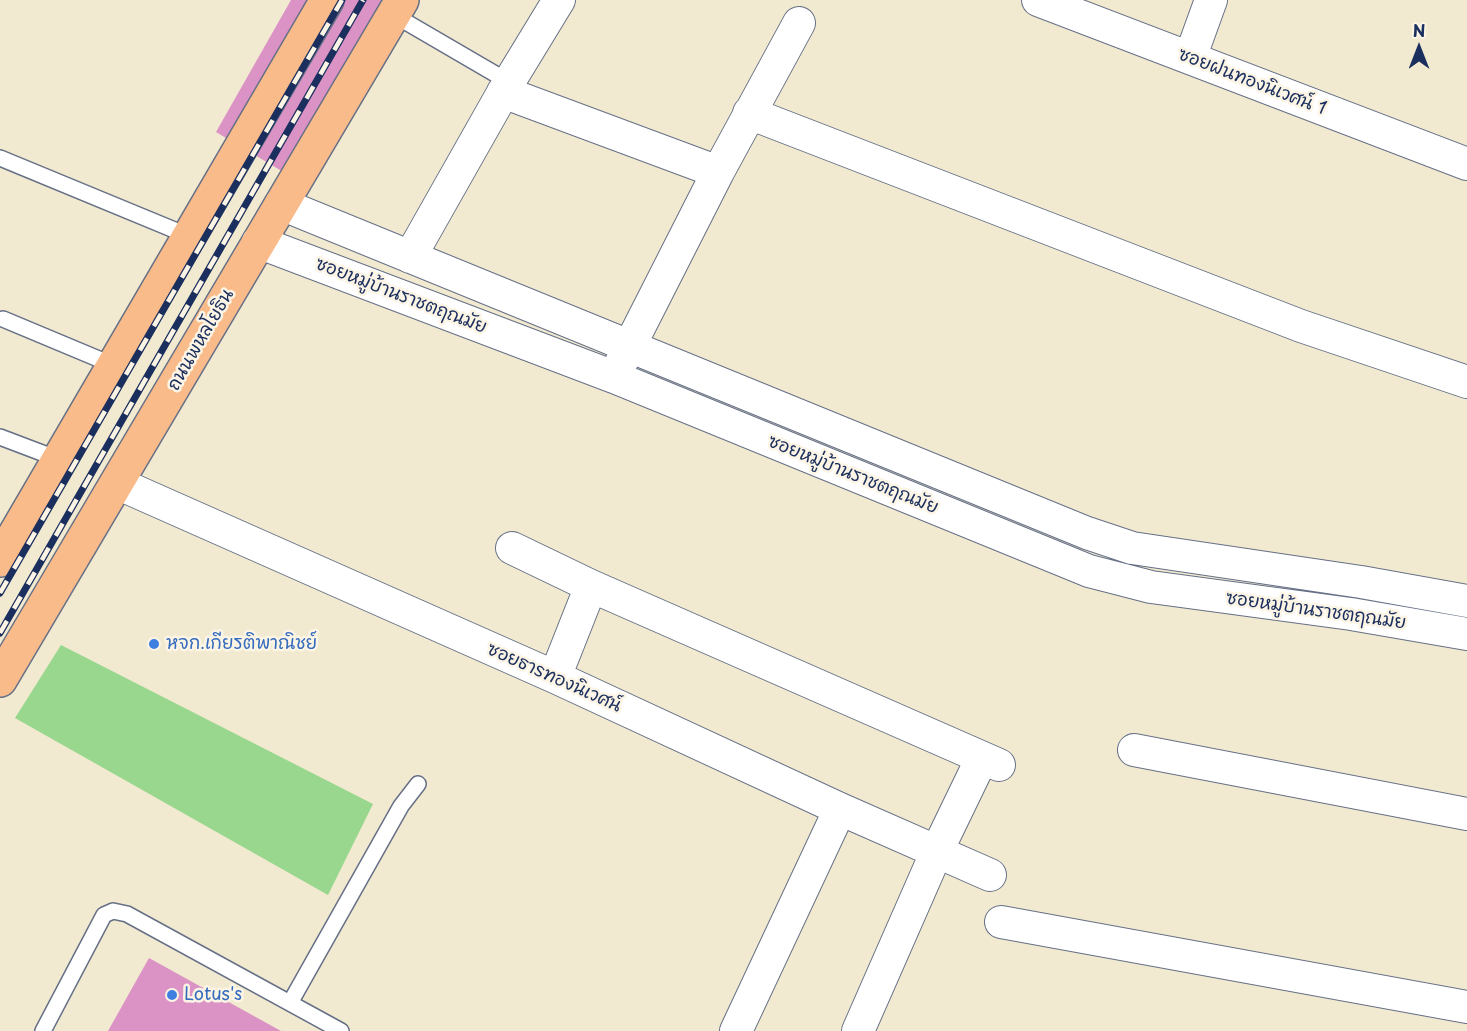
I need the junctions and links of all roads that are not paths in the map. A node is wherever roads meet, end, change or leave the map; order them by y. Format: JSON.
{"nodes":[{"id":1,"x":327,"y":0,"type":"edge"},
{"id":2,"x":559,"y":0,"type":"edge"},
{"id":3,"x":1038,"y":0,"type":"edge"},
{"id":4,"x":1211,"y":0,"type":"edge"},
{"id":5,"x":398,"y":7,"type":"edge"},
{"id":6,"x":799,"y":23,"type":"dead end"},
{"id":7,"x":1190,"y":58,"type":"junction"},
{"id":8,"x":506,"y":87,"type":"junction"},
{"id":9,"x":749,"y":113,"type":"junction"},
{"id":10,"x":0,"y":158,"type":"edge"},
{"id":11,"x":1467,"y":164,"type":"edge"},
{"id":12,"x":718,"y":172,"type":"junction"},
{"id":13,"x":281,"y":204,"type":"junction"},
{"id":14,"x":189,"y":236,"type":"junction"},
{"id":15,"x":258,"y":242,"type":"junction"},
{"id":16,"x":410,"y":257,"type":"junction"},
{"id":17,"x":3,"y":319,"type":"dead end"},
{"id":18,"x":631,"y":345,"type":"junction"},
{"id":19,"x":113,"y":365,"type":"junction"},
{"id":20,"x":614,"y":377,"type":"junction"},
{"id":21,"x":1467,"y":382,"type":"edge"},
{"id":22,"x":0,"y":437,"type":"edge"},
{"id":23,"x":58,"y":459,"type":"junction"},
{"id":24,"x":117,"y":483,"type":"junction"},
{"id":25,"x":512,"y":548,"type":"dead end"},
{"id":26,"x":0,"y":560,"type":"edge"},
{"id":27,"x":1361,"y":582,"type":"junction"},
{"id":28,"x":591,"y":586,"type":"junction"},
{"id":29,"x":1467,"y":601,"type":"edge"},
{"id":30,"x":1352,"y":614,"type":"junction"},
{"id":31,"x":1467,"y":634,"type":"edge"},
{"id":32,"x":555,"y":677,"type":"junction"},
{"id":33,"x":0,"y":680,"type":"edge"},
{"id":34,"x":1134,"y":750,"type":"dead end"},
{"id":35,"x":418,"y":784,"type":"dead end"},
{"id":36,"x":840,"y":809,"type":"junction"},
{"id":37,"x":1467,"y":814,"type":"edge"},
{"id":38,"x":937,"y":851,"type":"junction"},
{"id":39,"x":990,"y":875,"type":"dead end"},
{"id":40,"x":1001,"y":922,"type":"dead end"},
{"id":41,"x":290,"y":1003,"type":"junction"},
{"id":42,"x":1467,"y":1007,"type":"edge"},
{"id":43,"x":43,"y":1031,"type":"edge"},
{"id":44,"x":341,"y":1031,"type":"edge"},
{"id":45,"x":736,"y":1031,"type":"edge"},
{"id":46,"x":858,"y":1031,"type":"edge"}],
"edges":[{"from":1,"to":14,"type":"main road"},
{"from":2,"to":8,"type":"street"},
{"from":3,"to":7,"type":"street","name":"ซอยฝนทองนิเวศน์ 1"},
{"from":4,"to":7,"type":"street"},
{"from":5,"to":8,"type":"lane"},
{"from":5,"to":13,"type":"main road","name":"ถนนพหลโยธิน"},
{"from":6,"to":9,"type":"street"},
{"from":7,"to":11,"type":"street","name":"ซอยฝนทองนิเวศน์ 1"},
{"from":8,"to":12,"type":"street"},
{"from":8,"to":16,"type":"street"},
{"from":9,"to":12,"type":"street"},
{"from":9,"to":21,"type":"street"},
{"from":10,"to":14,"type":"lane"},
{"from":12,"to":18,"type":"street"},
{"from":13,"to":15,"type":"main road","name":"ถนนพหลโยธิน"},
{"from":13,"to":16,"type":"street","name":"ซอยหมู่บ้านราชตฤณมัย"},
{"from":14,"to":19,"type":"main road"},
{"from":15,"to":20,"type":"street","name":"ซอยหมู่บ้านราชตฤณมัย"},
{"from":15,"to":24,"type":"main road","name":"ถนนพหลโยธิน"},
{"from":16,"to":18,"type":"street","name":"ซอยหมู่บ้านราชตฤณมัย"},
{"from":17,"to":19,"type":"lane"},
{"from":18,"to":20,"type":"street"},
{"from":18,"to":27,"type":"street","name":"ซอยหมู่บ้านราชตฤณมัย"},
{"from":19,"to":23,"type":"main road"},
{"from":20,"to":30,"type":"street","name":"ซอยหมู่บ้านราชตฤณมัย"},
{"from":22,"to":23,"type":"lane"},
{"from":23,"to":26,"type":"main road"},
{"from":24,"to":32,"type":"street","name":"ซอยธารทองนิเวศน์"},
{"from":24,"to":33,"type":"main road","name":"ถนนพหลโยธิน"},
{"from":25,"to":28,"type":"street"},
{"from":27,"to":29,"type":"street","name":"ซอยหมู่บ้านราชตฤณมัย"},
{"from":27,"to":30,"type":"street"},
{"from":28,"to":32,"type":"street"},
{"from":28,"to":38,"type":"street"},
{"from":30,"to":31,"type":"street","name":"ซอยหมู่บ้านราชตฤณมัย"},
{"from":32,"to":36,"type":"street","name":"ซอยธารทองนิเวศน์"},
{"from":34,"to":37,"type":"street"},
{"from":35,"to":41,"type":"lane"},
{"from":36,"to":38,"type":"street","name":"ซอยธารทองนิเวศน์"},
{"from":36,"to":45,"type":"street"},
{"from":38,"to":39,"type":"street","name":"ซอยธารทองนิเวศน์"},
{"from":38,"to":46,"type":"street"},
{"from":40,"to":42,"type":"street"},
{"from":41,"to":43,"type":"lane"},
{"from":41,"to":44,"type":"lane"}]}
